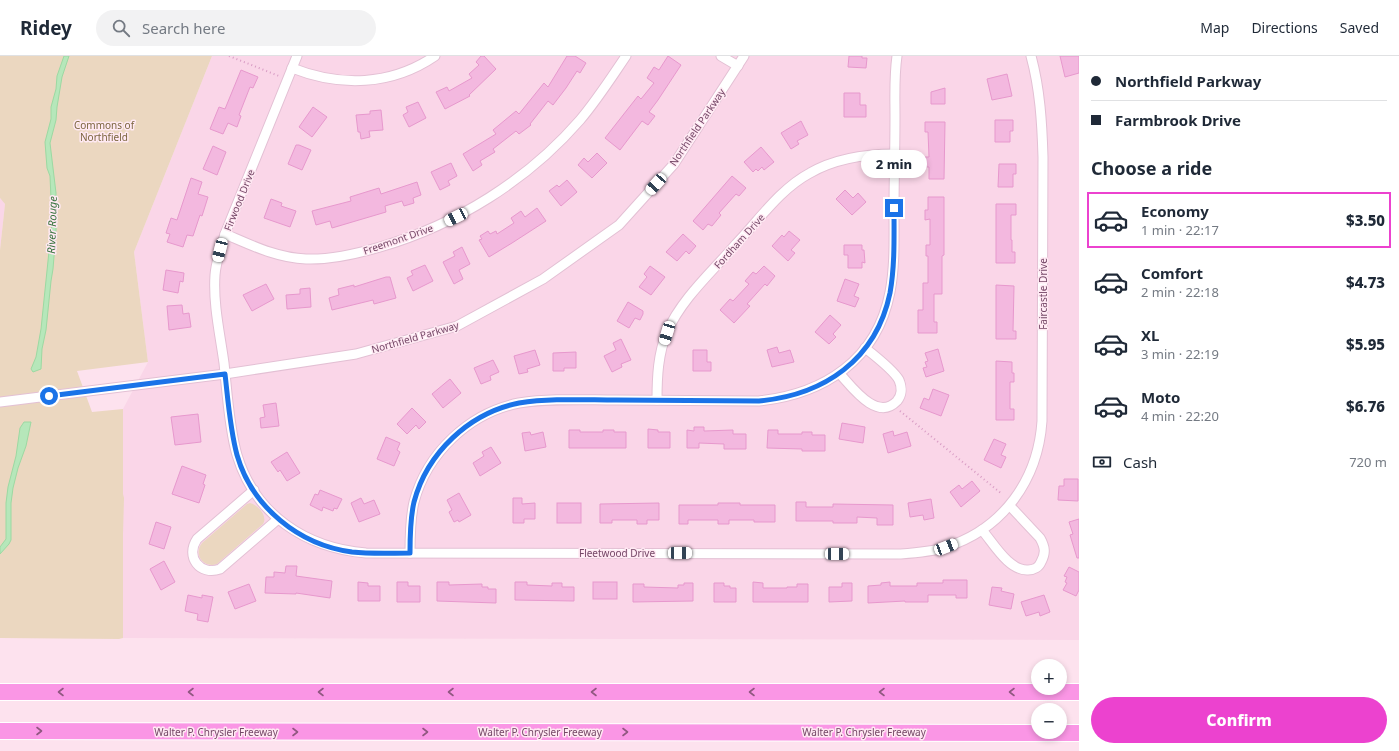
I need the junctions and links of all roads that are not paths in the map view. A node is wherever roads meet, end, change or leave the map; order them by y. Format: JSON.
{"nodes":[{"id":1,"x":296,"y":56,"type":"edge"},
{"id":2,"x":435,"y":56,"type":"edge"},
{"id":3,"x":626,"y":56,"type":"edge"},
{"id":4,"x":721,"y":56,"type":"edge"},
{"id":5,"x":744,"y":56,"type":"edge"},
{"id":6,"x":897,"y":56,"type":"edge"},
{"id":7,"x":1031,"y":56,"type":"edge"},
{"id":8,"x":738,"y":66,"type":"junction"},
{"id":9,"x":292,"y":68,"type":"junction"},
{"id":10,"x":894,"y":154,"type":"junction"},
{"id":11,"x":225,"y":234,"type":"junction"},
{"id":12,"x":865,"y":348,"type":"junction"},
{"id":13,"x":225,"y":374,"type":"junction"},
{"id":14,"x":840,"y":374,"type":"junction"},
{"id":15,"x":657,"y":400,"type":"junction"},
{"id":16,"x":0,"y":402,"type":"edge"},
{"id":17,"x":254,"y":490,"type":"junction"},
{"id":18,"x":1010,"y":506,"type":"junction"},
{"id":19,"x":278,"y":519,"type":"junction"},
{"id":20,"x":996,"y":519,"type":"joint"},
{"id":21,"x":982,"y":530,"type":"junction"},
{"id":22,"x":410,"y":553,"type":"junction"},
{"id":23,"x":0,"y":692,"type":"edge"},
{"id":24,"x":1079,"y":692,"type":"edge"},
{"id":25,"x":0,"y":731,"type":"edge"},
{"id":26,"x":1079,"y":733,"type":"edge"}],
"edges":[{"from":1,"to":9,"type":"street","name":"Firwood Drive"},
{"from":2,"to":9,"type":"street"},
{"from":3,"to":11,"type":"street","name":"Freemont Drive"},
{"from":4,"to":8,"type":"street"},
{"from":5,"to":8,"type":"street","name":"Northfield Parkway"},
{"from":6,"to":10,"type":"street"},
{"from":7,"to":18,"type":"street","name":"Faircastle Drive"},
{"from":8,"to":13,"type":"street","name":"Northfield Parkway"},
{"from":9,"to":11,"type":"street","name":"Firwood Drive"},
{"from":10,"to":12,"type":"street"},
{"from":10,"to":15,"type":"street","name":"Fordham Drive"},
{"from":11,"to":13,"type":"street","name":"Firwood Drive"},
{"from":12,"to":14,"type":"street"},
{"from":12,"to":14,"type":"street"},
{"from":13,"to":16,"type":"street","name":"Northfield Parkway"},
{"from":13,"to":17,"type":"street","name":"Fleetwood Drive"},
{"from":14,"to":15,"type":"street"},
{"from":15,"to":22,"type":"street"},
{"from":17,"to":19,"type":"street","name":"Fleetwood Drive"},
{"from":17,"to":19,"type":"street"},
{"from":18,"to":20,"type":"street","name":"Faircastle Drive"},
{"from":18,"to":21,"type":"street"},
{"from":19,"to":22,"type":"street","name":"Fleetwood Drive"},
{"from":20,"to":21,"type":"street","name":"Fleetwood Drive"},
{"from":21,"to":22,"type":"street","name":"Fleetwood Drive"},
{"from":24,"to":23,"type":"highway","one_way":true},
{"from":25,"to":26,"type":"highway","name":"Walter P. Chrysler Freeway","one_way":true}]}
